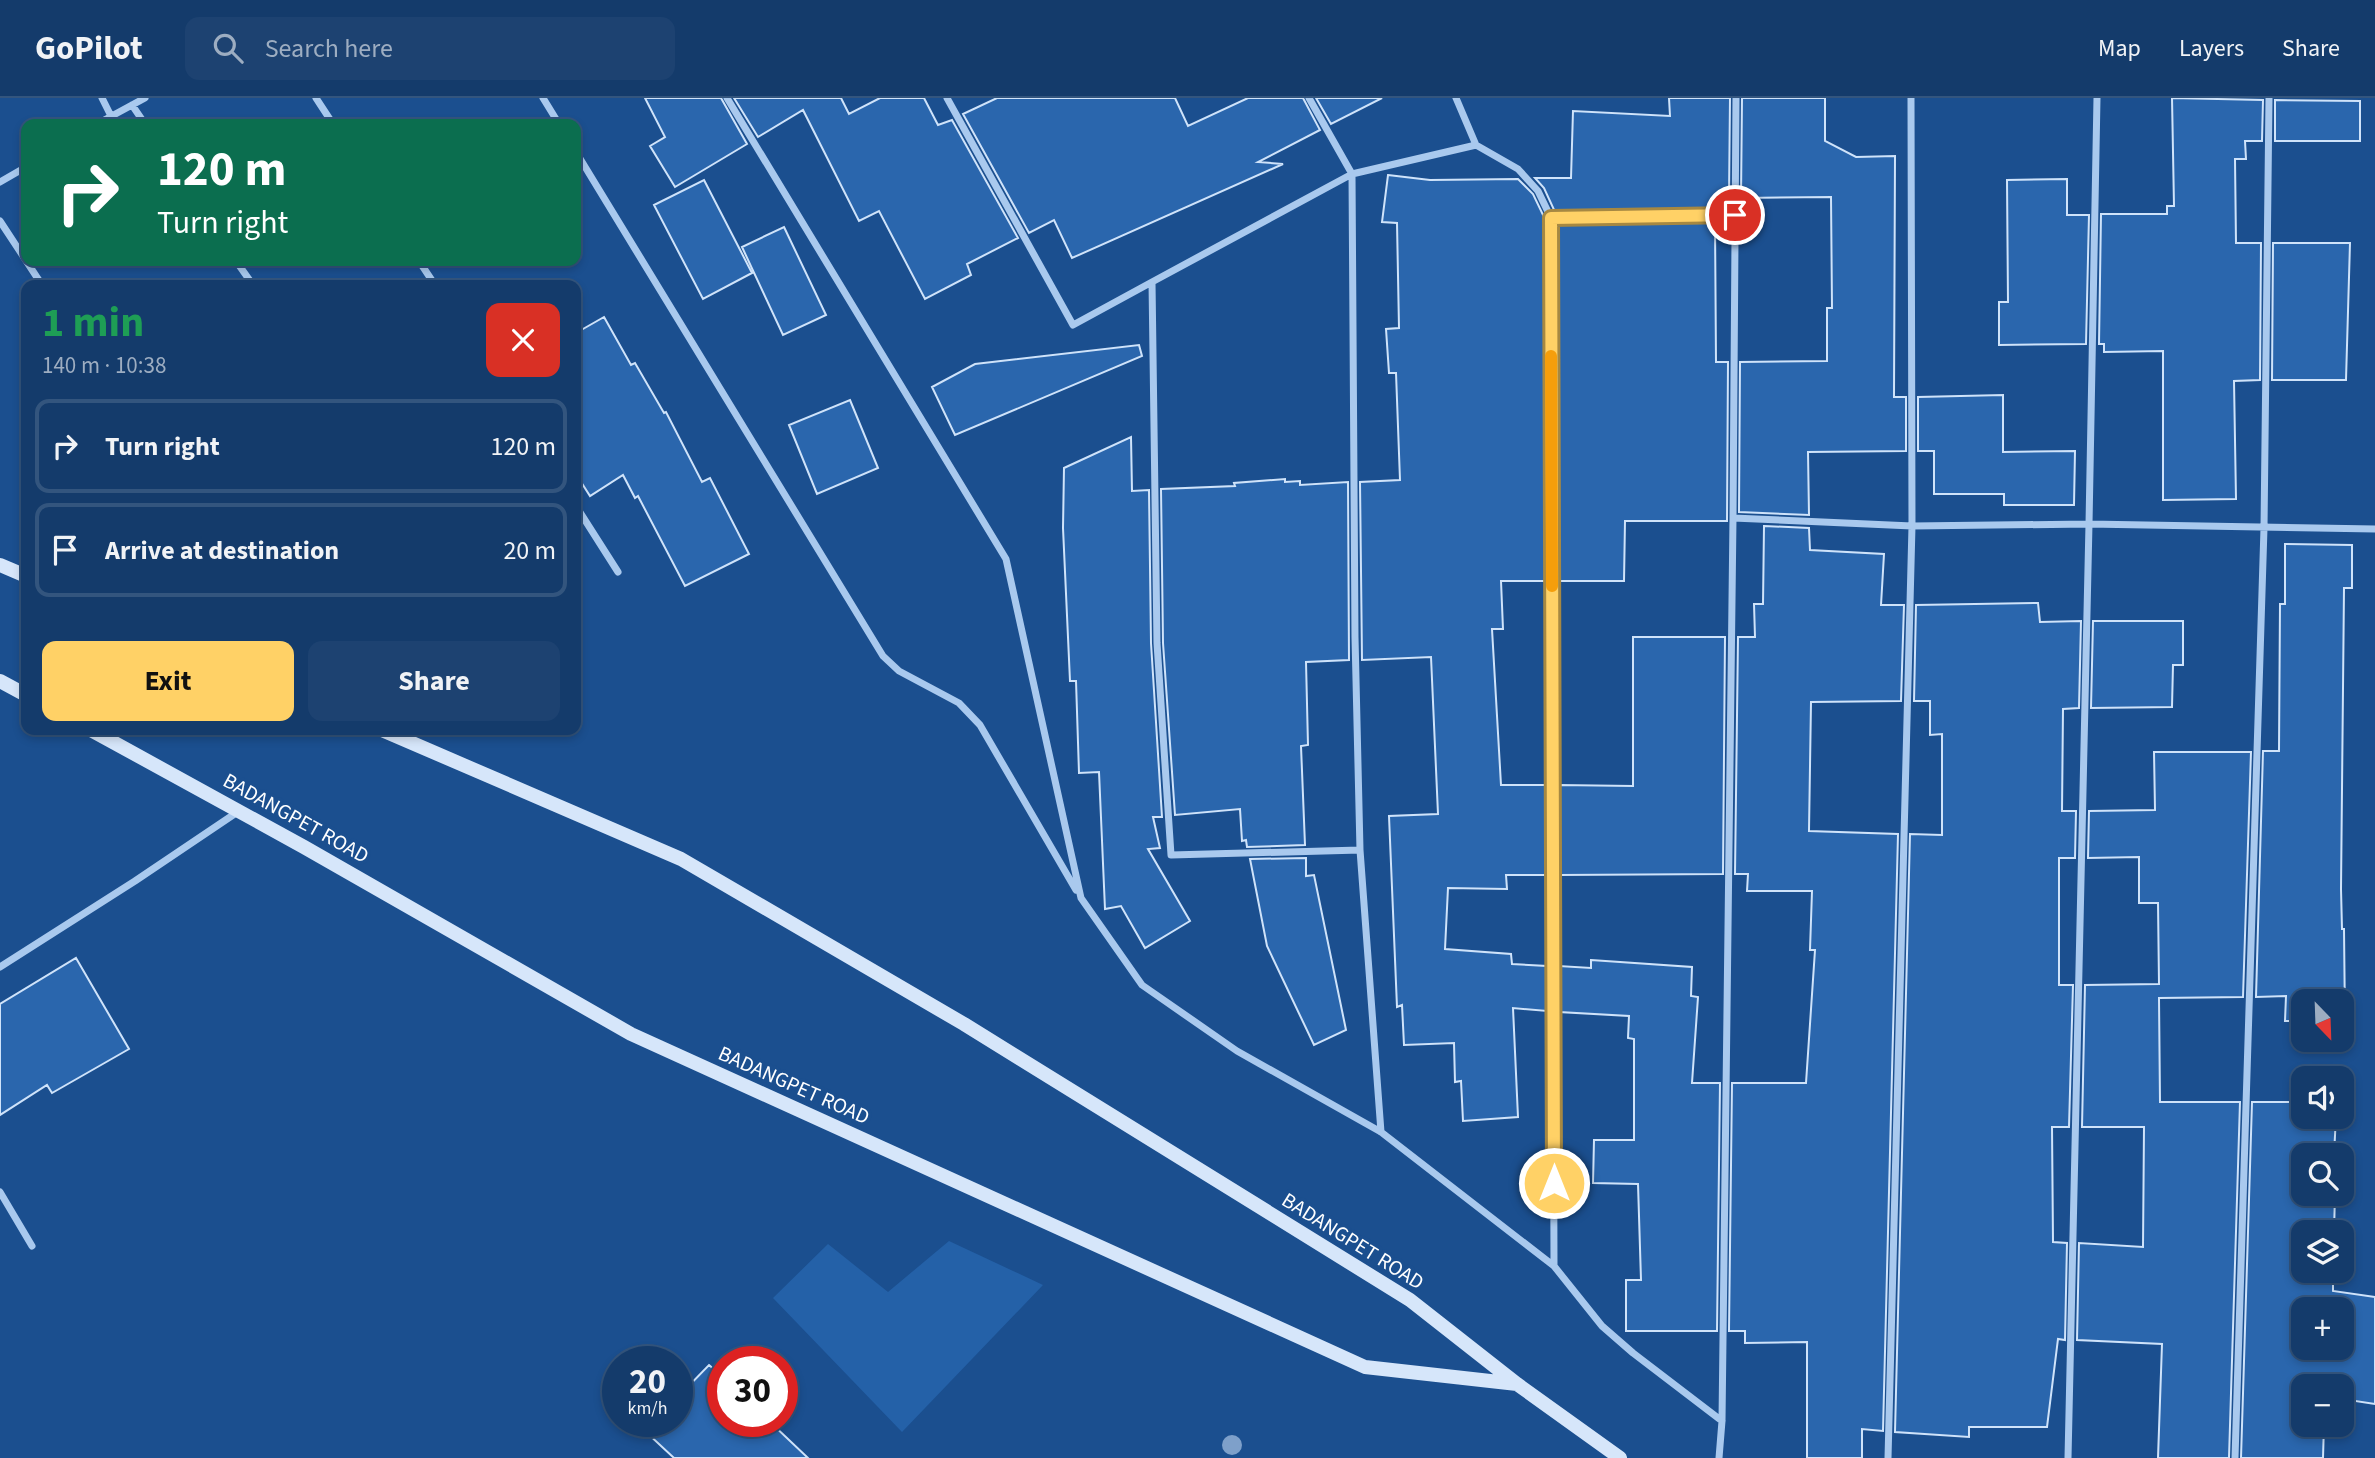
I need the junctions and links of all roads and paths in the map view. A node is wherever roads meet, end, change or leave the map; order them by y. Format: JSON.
{"nodes":[{"id":1,"x":102,"y":98,"type":"edge"},
{"id":2,"x":145,"y":98,"type":"edge"},
{"id":3,"x":316,"y":98,"type":"edge"},
{"id":4,"x":543,"y":98,"type":"edge"},
{"id":5,"x":727,"y":98,"type":"edge"},
{"id":6,"x":947,"y":98,"type":"edge"},
{"id":7,"x":1309,"y":98,"type":"edge"},
{"id":8,"x":1456,"y":98,"type":"edge"},
{"id":9,"x":1736,"y":98,"type":"edge"},
{"id":10,"x":1911,"y":98,"type":"edge"},
{"id":11,"x":2097,"y":98,"type":"edge"},
{"id":12,"x":2269,"y":98,"type":"edge"},
{"id":13,"x":132,"y":105,"type":"junction"},
{"id":14,"x":111,"y":116,"type":"junction"},
{"id":15,"x":106,"y":119,"type":"edge"},
{"id":16,"x":142,"y":119,"type":"edge"},
{"id":17,"x":329,"y":119,"type":"edge"},
{"id":18,"x":556,"y":119,"type":"edge"},
{"id":19,"x":1476,"y":145,"type":"junction"},
{"id":20,"x":581,"y":160,"type":"edge"},
{"id":21,"x":21,"y":170,"type":"edge"},
{"id":22,"x":1352,"y":174,"type":"junction"},
{"id":23,"x":0,"y":182,"type":"edge"},
{"id":24,"x":1735,"y":215,"type":"junction"},
{"id":25,"x":1551,"y":218,"type":"junction"},
{"id":26,"x":0,"y":221,"type":"edge"},
{"id":27,"x":21,"y":253,"type":"edge"},
{"id":28,"x":1152,"y":282,"type":"junction"},
{"id":29,"x":581,"y":514,"type":"edge"},
{"id":30,"x":1733,"y":518,"type":"junction"},
{"id":31,"x":2090,"y":524,"type":"junction"},
{"id":32,"x":1912,"y":526,"type":"junction"},
{"id":33,"x":2264,"y":528,"type":"junction"},
{"id":34,"x":2375,"y":529,"type":"edge"},
{"id":35,"x":0,"y":565,"type":"edge"},
{"id":36,"x":618,"y":572,"type":"dead end"},
{"id":37,"x":21,"y":574,"type":"edge"},
{"id":38,"x":0,"y":681,"type":"edge"},
{"id":39,"x":21,"y":692,"type":"edge"},
{"id":40,"x":100,"y":735,"type":"edge"},
{"id":41,"x":393,"y":735,"type":"edge"},
{"id":42,"x":239,"y":810,"type":"junction"},
{"id":43,"x":1360,"y":850,"type":"junction"},
{"id":44,"x":1081,"y":898,"type":"junction"},
{"id":45,"x":0,"y":967,"type":"edge"},
{"id":46,"x":1381,"y":1132,"type":"junction"},
{"id":47,"x":0,"y":1192,"type":"edge"},
{"id":48,"x":32,"y":1246,"type":"dead end"},
{"id":49,"x":1554,"y":1266,"type":"junction"},
{"id":50,"x":1517,"y":1384,"type":"junction"},
{"id":51,"x":1722,"y":1421,"type":"junction"},
{"id":52,"x":1620,"y":1458,"type":"edge"},
{"id":53,"x":1719,"y":1458,"type":"edge"},
{"id":54,"x":1888,"y":1458,"type":"edge"},
{"id":55,"x":2068,"y":1458,"type":"edge"},
{"id":56,"x":2235,"y":1458,"type":"edge"}],
"edges":[{"from":1,"to":14,"type":"street"},
{"from":2,"to":13,"type":"street"},
{"from":3,"to":17,"type":"street"},
{"from":4,"to":18,"type":"street"},
{"from":5,"to":44,"type":"street"},
{"from":6,"to":28,"type":"street"},
{"from":7,"to":22,"type":"street"},
{"from":8,"to":19,"type":"street"},
{"from":9,"to":24,"type":"street"},
{"from":10,"to":32,"type":"street"},
{"from":11,"to":31,"type":"street"},
{"from":12,"to":33,"type":"street"},
{"from":13,"to":14,"type":"street"},
{"from":13,"to":16,"type":"street"},
{"from":14,"to":15,"type":"street"},
{"from":19,"to":22,"type":"street"},
{"from":19,"to":25,"type":"street"},
{"from":20,"to":44,"type":"street"},
{"from":21,"to":23,"type":"street"},
{"from":22,"to":28,"type":"street"},
{"from":22,"to":43,"type":"street"},
{"from":24,"to":25,"type":"street"},
{"from":24,"to":30,"type":"street"},
{"from":25,"to":49,"type":"street"},
{"from":26,"to":27,"type":"street"},
{"from":28,"to":43,"type":"street"},
{"from":29,"to":36,"type":"street"},
{"from":30,"to":32,"type":"street"},
{"from":30,"to":51,"type":"street"},
{"from":31,"to":32,"type":"street"},
{"from":31,"to":33,"type":"street"},
{"from":31,"to":55,"type":"street"},
{"from":32,"to":54,"type":"street"},
{"from":33,"to":34,"type":"street"},
{"from":33,"to":56,"type":"street"},
{"from":35,"to":37,"type":"main road"},
{"from":38,"to":39,"type":"main road"},
{"from":40,"to":42,"type":"main road","name":"BADANGPET ROAD"},
{"from":41,"to":50,"type":"main road","name":"BADANGPET ROAD"},
{"from":42,"to":45,"type":"street"},
{"from":42,"to":50,"type":"main road","name":"BADANGPET ROAD"},
{"from":43,"to":46,"type":"street"},
{"from":44,"to":46,"type":"street"},
{"from":46,"to":49,"type":"street"},
{"from":47,"to":48,"type":"street"},
{"from":49,"to":51,"type":"street"},
{"from":50,"to":52,"type":"main road","name":"BADANGPET ROAD"},
{"from":51,"to":53,"type":"street"}]}
